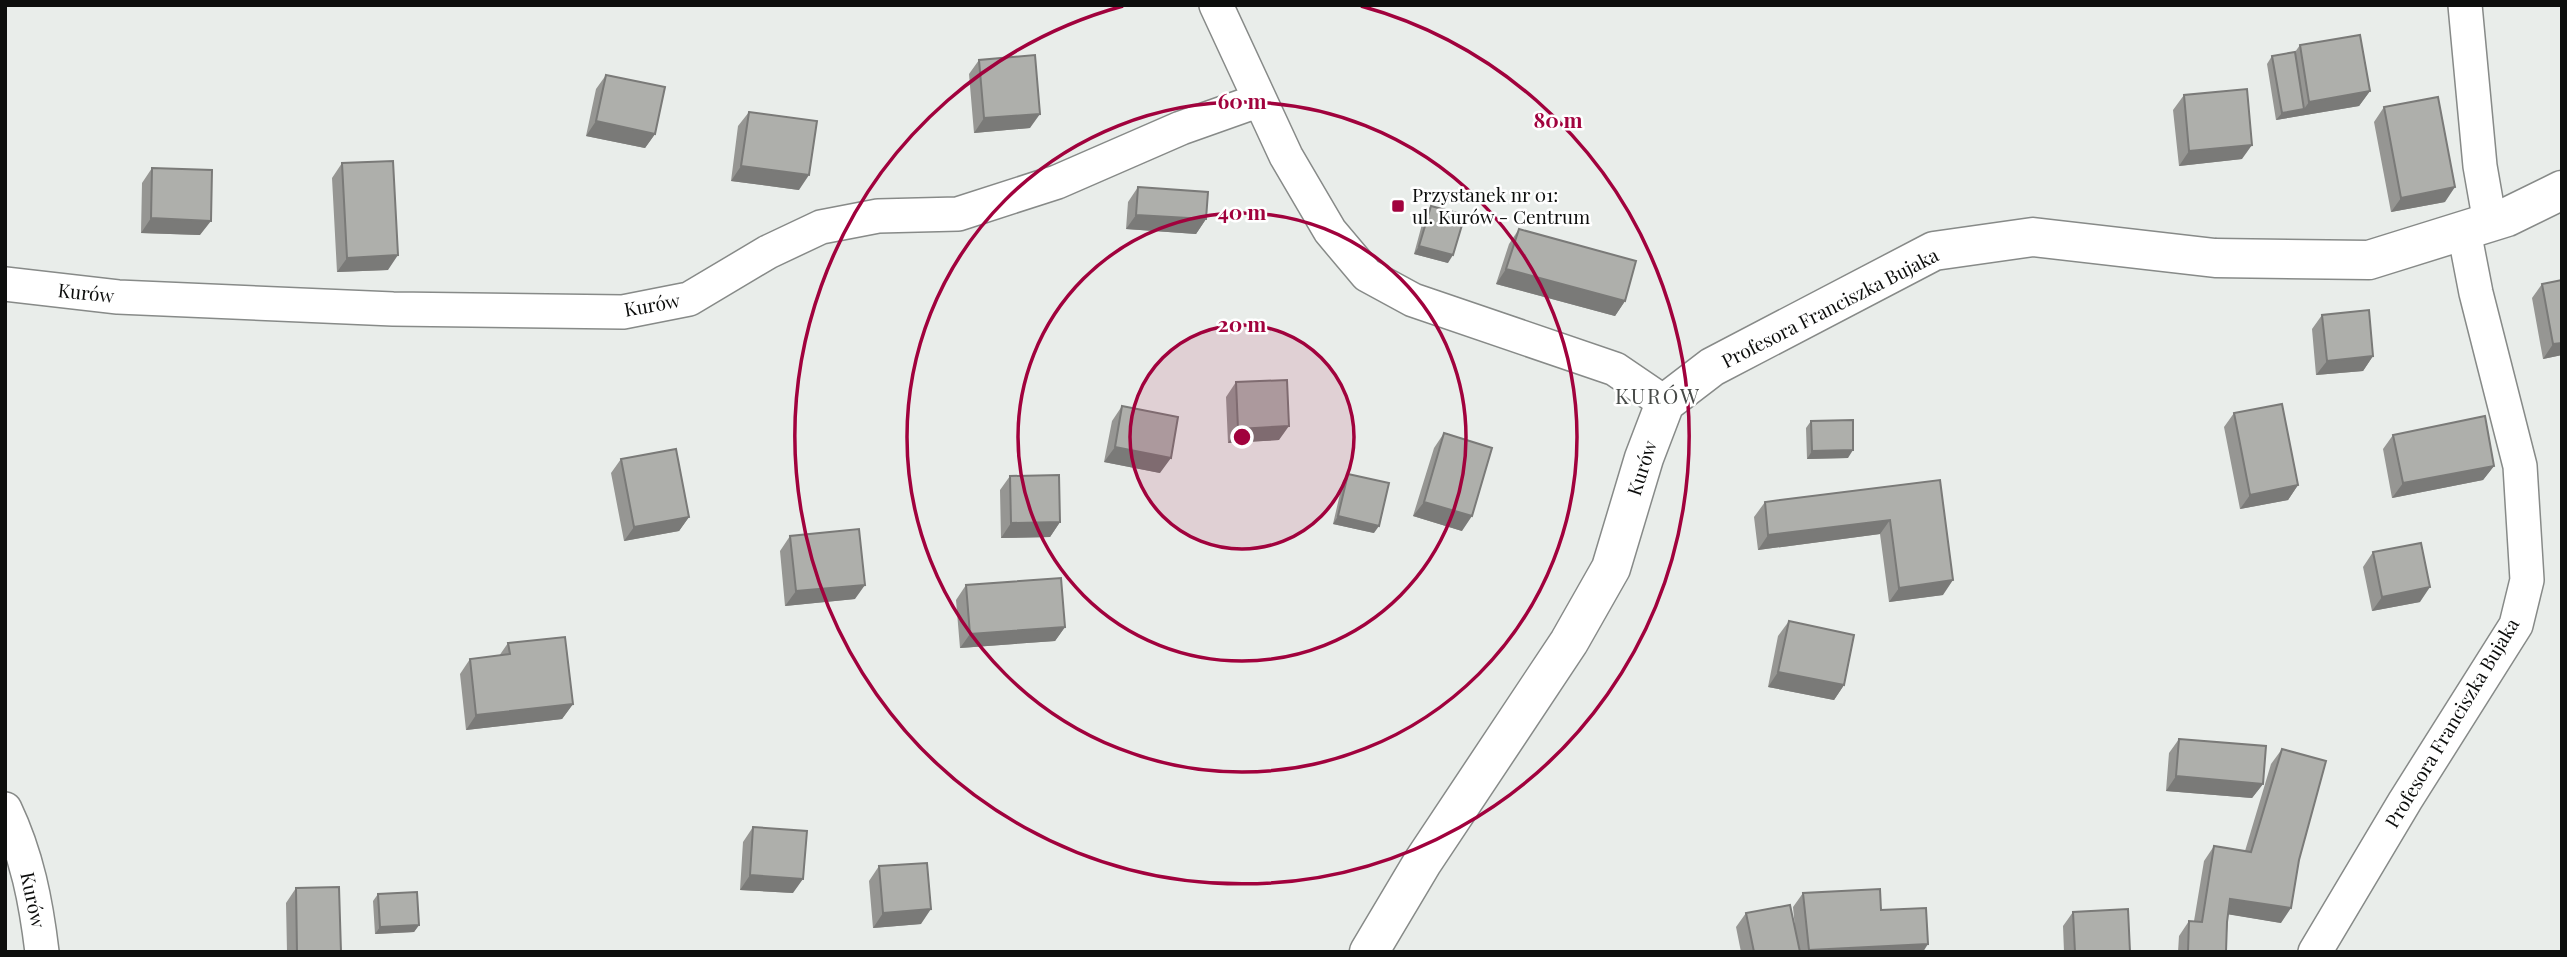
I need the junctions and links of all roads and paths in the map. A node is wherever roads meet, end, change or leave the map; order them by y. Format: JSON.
{"nodes":[{"id":1,"x":1216,"y":5,"type":"edge"},
{"id":2,"x":2465,"y":5,"type":"edge"},
{"id":3,"x":1260,"y":100,"type":"junction"},
{"id":4,"x":2562,"y":190,"type":"edge"},
{"id":5,"x":2477,"y":227,"type":"junction"},
{"id":6,"x":5,"y":284,"type":"edge"},
{"id":7,"x":1665,"y":403,"type":"junction"},
{"id":8,"x":5,"y":809,"type":"edge"},
{"id":9,"x":42,"y":952,"type":"edge"},
{"id":10,"x":1369,"y":952,"type":"edge"},
{"id":11,"x":2315,"y":952,"type":"edge"}],
"edges":[{"from":1,"to":3,"type":"street"},
{"from":2,"to":5,"type":"street","name":"Profesora Franciszka Bujaka"},
{"from":3,"to":6,"type":"street","name":"Kurów"},
{"from":3,"to":7,"type":"street"},
{"from":4,"to":5,"type":"street","name":"Profesora Franciszka Bujaka"},
{"from":5,"to":7,"type":"street","name":"Profesora Franciszka Bujaka"},
{"from":5,"to":11,"type":"street","name":"Profesora Franciszka Bujaka"},
{"from":7,"to":10,"type":"street","name":"Kurów"},
{"from":8,"to":9,"type":"street","name":"Kurów"}]}
